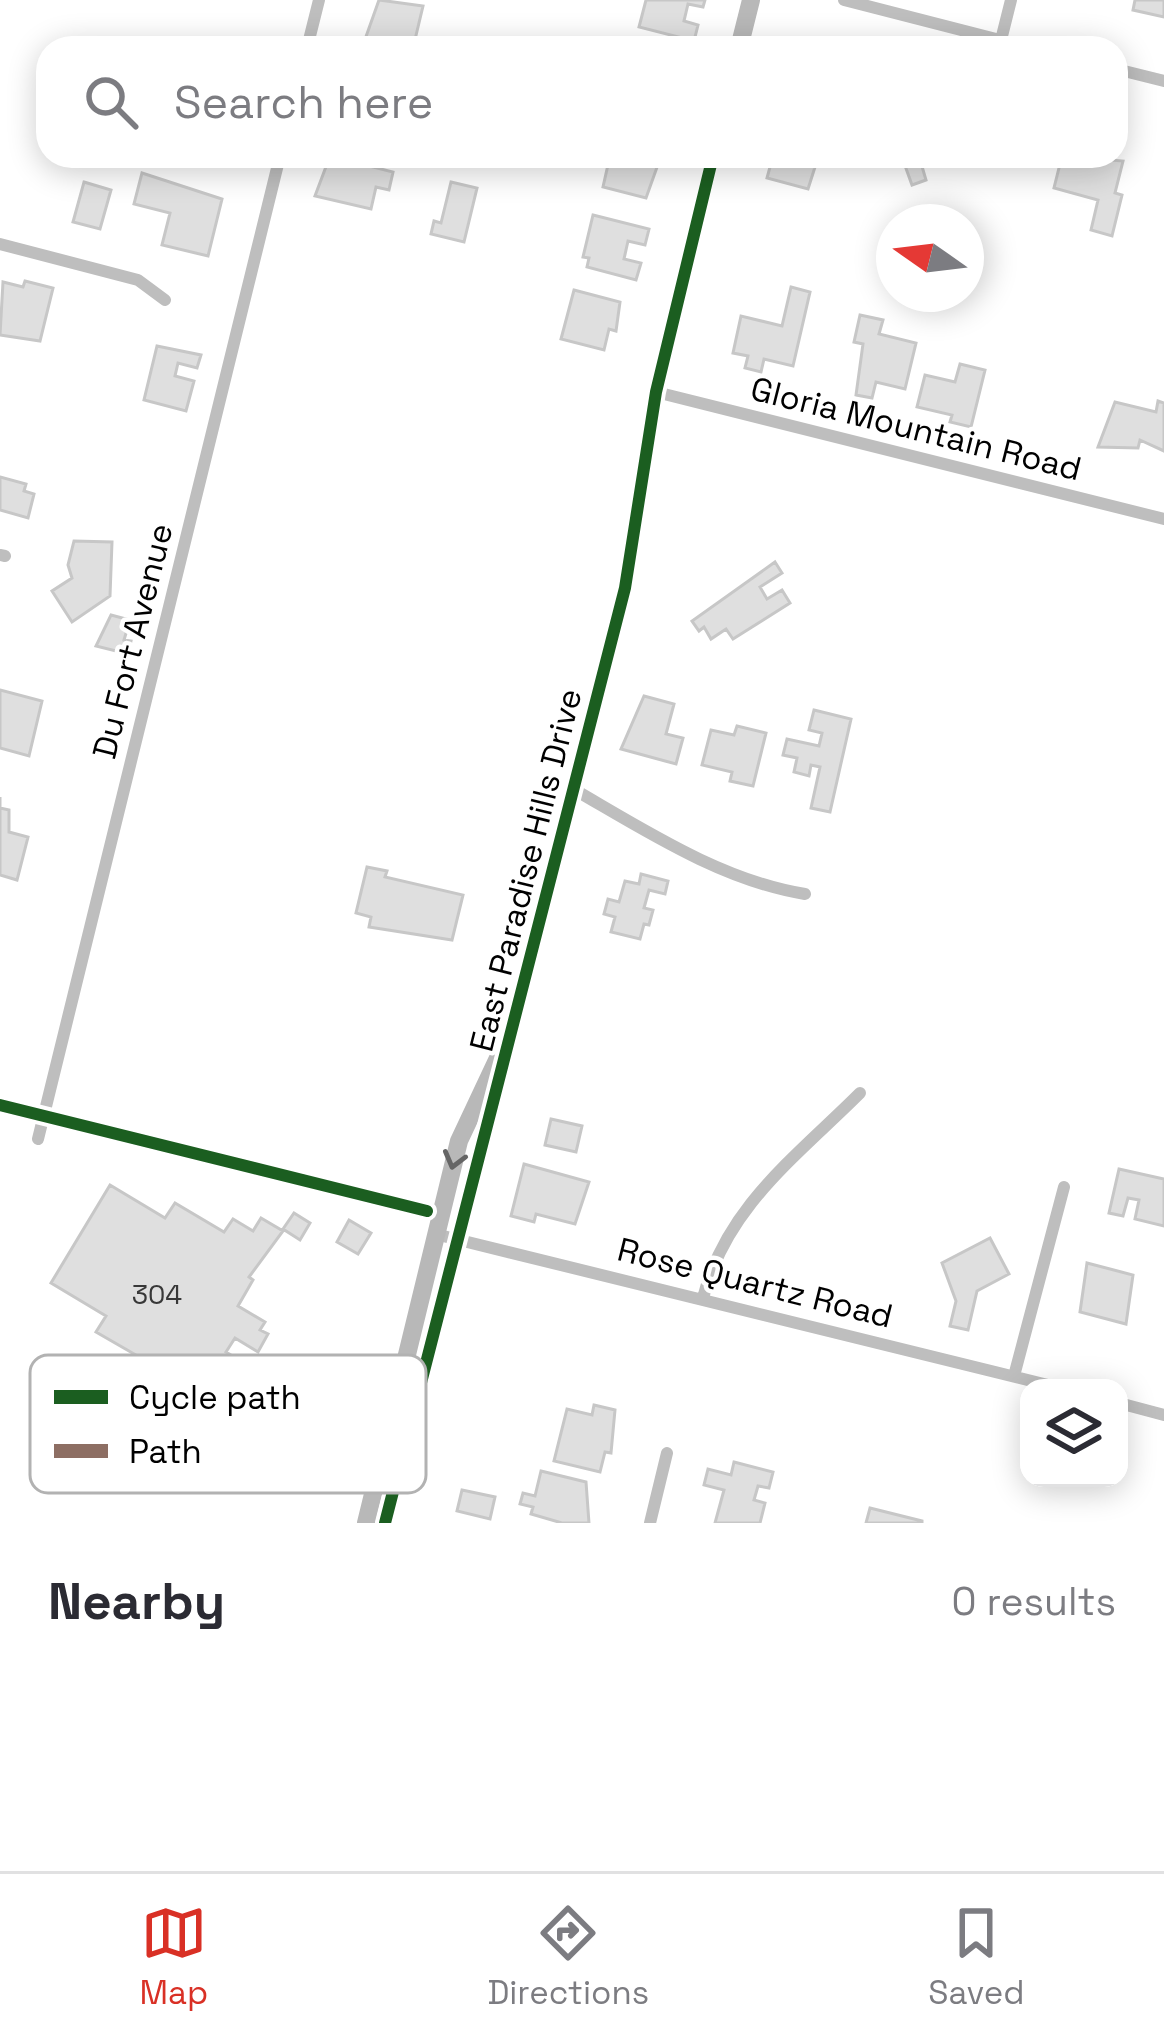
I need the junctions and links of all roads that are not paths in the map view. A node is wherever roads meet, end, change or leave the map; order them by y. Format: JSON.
{"nodes":[{"id":1,"x":319,"y":0,"type":"edge"},
{"id":2,"x":751,"y":0,"type":"edge"},
{"id":3,"x":844,"y":0,"type":"edge"},
{"id":4,"x":1011,"y":0,"type":"edge"},
{"id":5,"x":310,"y":36,"type":"edge"},
{"id":6,"x":742,"y":36,"type":"edge"},
{"id":7,"x":985,"y":36,"type":"edge"},
{"id":8,"x":1002,"y":36,"type":"edge"},
{"id":9,"x":1128,"y":72,"type":"edge"},
{"id":10,"x":1164,"y":81,"type":"edge"},
{"id":11,"x":277,"y":168,"type":"edge"},
{"id":12,"x":709,"y":168,"type":"edge"},
{"id":13,"x":0,"y":244,"type":"edge"},
{"id":14,"x":165,"y":300,"type":"dead end"},
{"id":15,"x":656,"y":392,"type":"junction"},
{"id":16,"x":1164,"y":519,"type":"edge"},
{"id":17,"x":575,"y":790,"type":"junction"},
{"id":18,"x":805,"y":894,"type":"dead end"},
{"id":19,"x":519,"y":1016,"type":"junction"},
{"id":20,"x":860,"y":1093,"type":"dead end"},
{"id":21,"x":38,"y":1139,"type":"dead end"},
{"id":22,"x":1064,"y":1187,"type":"dead end"},
{"id":23,"x":435,"y":1234,"type":"junction"},
{"id":24,"x":456,"y":1239,"type":"junction"},
{"id":25,"x":703,"y":1298,"type":"junction"},
{"id":26,"x":406,"y":1355,"type":"edge"},
{"id":27,"x":426,"y":1359,"type":"edge"},
{"id":28,"x":1014,"y":1376,"type":"junction"},
{"id":29,"x":1026,"y":1379,"type":"edge"},
{"id":30,"x":1128,"y":1405,"type":"edge"},
{"id":31,"x":1164,"y":1414,"type":"edge"},
{"id":32,"x":667,"y":1453,"type":"dead end"},
{"id":33,"x":373,"y":1493,"type":"edge"},
{"id":34,"x":392,"y":1493,"type":"edge"},
{"id":35,"x":366,"y":1523,"type":"edge"},
{"id":36,"x":385,"y":1523,"type":"edge"},
{"id":37,"x":650,"y":1523,"type":"edge"}],
"edges":[{"from":1,"to":5,"type":"street"},
{"from":2,"to":6,"type":"main road"},
{"from":3,"to":7,"type":"street"},
{"from":4,"to":8,"type":"street"},
{"from":9,"to":10,"type":"street"},
{"from":11,"to":21,"type":"street","name":"Du Fort Avenue"},
{"from":12,"to":15,"type":"main road","name":"East Paradise Hills Drive"},
{"from":13,"to":14,"type":"street"},
{"from":15,"to":16,"type":"street","name":"Gloria Mountain Road"},
{"from":15,"to":17,"type":"main road","name":"East Paradise Hills Drive"},
{"from":17,"to":18,"type":"street"},
{"from":17,"to":19,"type":"main road","name":"East Paradise Hills Drive"},
{"from":19,"to":23,"type":"main road","name":"East Paradise Hills Drive","one_way":true},
{"from":19,"to":24,"type":"main road","name":"East Paradise Hills Drive"},
{"from":20,"to":25,"type":"street"},
{"from":22,"to":28,"type":"street"},
{"from":23,"to":24,"type":"street","name":"Rose Quartz Road"},
{"from":23,"to":26,"type":"main road","name":"East Paradise Hills Drive"},
{"from":24,"to":25,"type":"street","name":"Rose Quartz Road"},
{"from":24,"to":27,"type":"main road","name":"East Paradise Hills Drive"},
{"from":25,"to":28,"type":"street","name":"Rose Quartz Road"},
{"from":28,"to":29,"type":"street","name":"Rose Quartz Road"},
{"from":30,"to":31,"type":"street"},
{"from":32,"to":37,"type":"street"},
{"from":33,"to":35,"type":"main road","name":"East Paradise Hills Drive"},
{"from":34,"to":36,"type":"main road","name":"East Paradise Hills Drive"}]}
